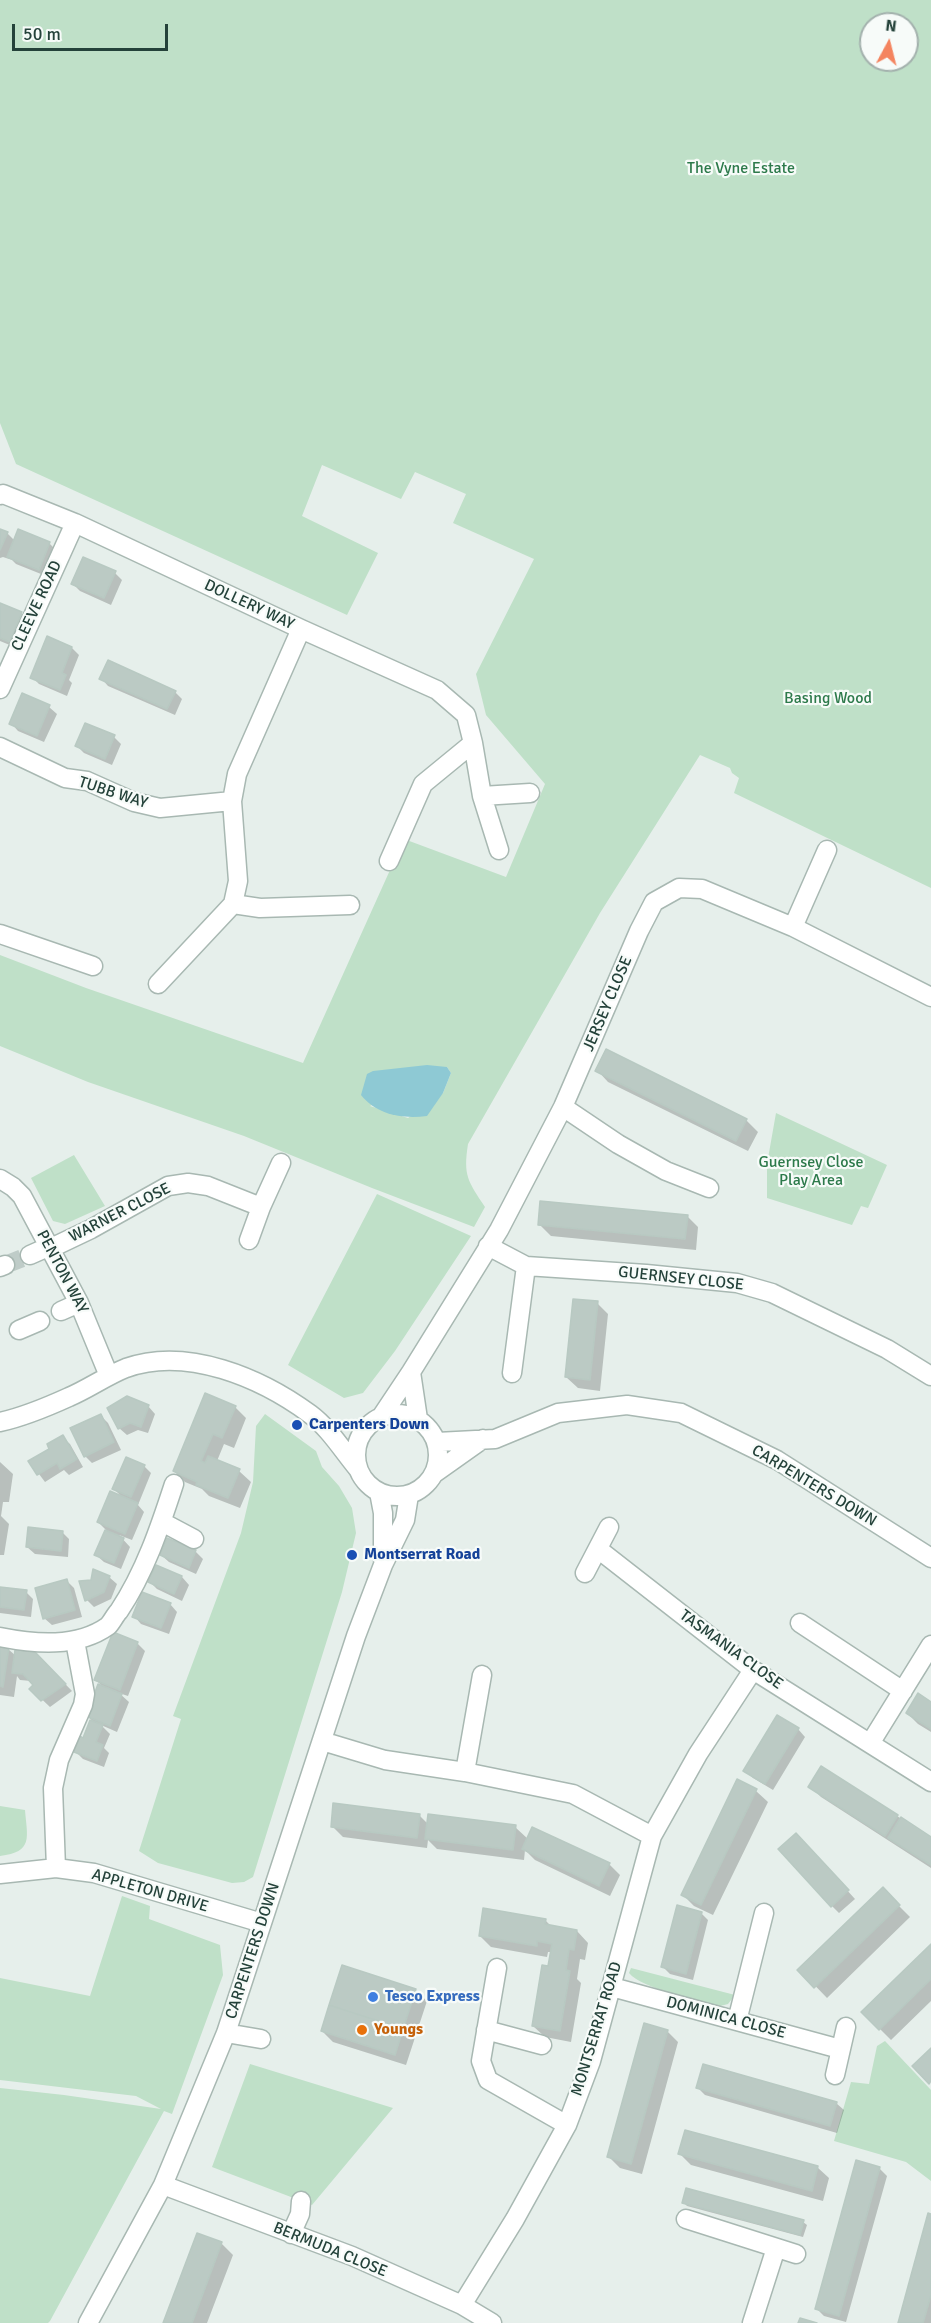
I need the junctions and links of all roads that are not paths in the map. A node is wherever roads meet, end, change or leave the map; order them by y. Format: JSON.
{"nodes":[{"id":1,"x":0,"y":495,"type":"edge"},
{"id":2,"x":75,"y":523,"type":"junction"},
{"id":3,"x":301,"y":629,"type":"junction"},
{"id":4,"x":0,"y":689,"type":"edge"},
{"id":5,"x":473,"y":743,"type":"junction"},
{"id":6,"x":0,"y":747,"type":"edge"},
{"id":7,"x":530,"y":793,"type":"dead end"},
{"id":8,"x":482,"y":796,"type":"junction"},
{"id":9,"x":232,"y":801,"type":"junction"},
{"id":10,"x":499,"y":850,"type":"dead end"},
{"id":11,"x":827,"y":850,"type":"dead end"},
{"id":12,"x":389,"y":861,"type":"dead end"},
{"id":13,"x":233,"y":904,"type":"junction"},
{"id":14,"x":350,"y":905,"type":"dead end"},
{"id":15,"x":793,"y":927,"type":"junction"},
{"id":16,"x":0,"y":934,"type":"edge"},
{"id":17,"x":93,"y":966,"type":"dead end"},
{"id":18,"x":158,"y":984,"type":"dead end"},
{"id":19,"x":931,"y":996,"type":"edge"},
{"id":20,"x":563,"y":1107,"type":"junction"},
{"id":21,"x":281,"y":1163,"type":"dead end"},
{"id":22,"x":0,"y":1179,"type":"edge"},
{"id":23,"x":709,"y":1188,"type":"dead end"},
{"id":24,"x":261,"y":1207,"type":"junction"},
{"id":25,"x":249,"y":1240,"type":"dead end"},
{"id":26,"x":488,"y":1246,"type":"junction"},
{"id":27,"x":49,"y":1248,"type":"junction"},
{"id":28,"x":30,"y":1255,"type":"tunnel mouth"},
{"id":29,"x":526,"y":1266,"type":"junction"},
{"id":30,"x":79,"y":1303,"type":"junction"},
{"id":31,"x":62,"y":1311,"type":"dead end"},
{"id":32,"x":40,"y":1321,"type":"dead end"},
{"id":33,"x":19,"y":1330,"type":"dead end"},
{"id":34,"x":411,"y":1372,"type":"junction"},
{"id":35,"x":512,"y":1373,"type":"dead end"},
{"id":36,"x":110,"y":1376,"type":"junction"},
{"id":37,"x":931,"y":1376,"type":"edge"},
{"id":38,"x":381,"y":1417,"type":"junction"},
{"id":39,"x":418,"y":1419,"type":"junction"},
{"id":40,"x":0,"y":1422,"type":"edge"},
{"id":41,"x":324,"y":1428,"type":"junction"},
{"id":42,"x":362,"y":1433,"type":"junction"},
{"id":43,"x":485,"y":1438,"type":"junction"},
{"id":44,"x":437,"y":1442,"type":"junction"},
{"id":45,"x":358,"y":1469,"type":"junction"},
{"id":46,"x":435,"y":1473,"type":"junction"},
{"id":47,"x":174,"y":1484,"type":"dead end"},
{"id":48,"x":379,"y":1492,"type":"junction"},
{"id":49,"x":409,"y":1495,"type":"junction"},
{"id":50,"x":162,"y":1522,"type":"junction"},
{"id":51,"x":609,"y":1527,"type":"dead end"},
{"id":52,"x":194,"y":1539,"type":"dead end"},
{"id":53,"x":598,"y":1550,"type":"junction"},
{"id":54,"x":931,"y":1558,"type":"edge"},
{"id":55,"x":383,"y":1565,"type":"junction"},
{"id":56,"x":585,"y":1573,"type":"dead end"},
{"id":57,"x":800,"y":1623,"type":"dead end"},
{"id":58,"x":0,"y":1637,"type":"edge"},
{"id":59,"x":75,"y":1641,"type":"junction"},
{"id":60,"x":931,"y":1645,"type":"edge"},
{"id":61,"x":753,"y":1670,"type":"junction"},
{"id":62,"x":483,"y":1675,"type":"dead end"},
{"id":63,"x":903,"y":1691,"type":"junction"},
{"id":64,"x":322,"y":1741,"type":"junction"},
{"id":65,"x":871,"y":1742,"type":"junction"},
{"id":66,"x":465,"y":1772,"type":"junction"},
{"id":67,"x":931,"y":1782,"type":"edge"},
{"id":68,"x":652,"y":1836,"type":"junction"},
{"id":69,"x":56,"y":1868,"type":"junction"},
{"id":70,"x":0,"y":1874,"type":"edge"},
{"id":71,"x":764,"y":1913,"type":"dead end"},
{"id":72,"x":262,"y":1923,"type":"junction"},
{"id":73,"x":497,"y":1968,"type":"dead end"},
{"id":74,"x":612,"y":1987,"type":"junction"},
{"id":75,"x":737,"y":2021,"type":"junction"},
{"id":76,"x":846,"y":2027,"type":"dead end"},
{"id":77,"x":486,"y":2030,"type":"junction"},
{"id":78,"x":226,"y":2033,"type":"junction"},
{"id":79,"x":261,"y":2038,"type":"dead end"},
{"id":80,"x":542,"y":2045,"type":"dead end"},
{"id":81,"x":840,"y":2049,"type":"junction"},
{"id":82,"x":835,"y":2075,"type":"dead end"},
{"id":83,"x":567,"y":2125,"type":"junction"},
{"id":84,"x":163,"y":2186,"type":"junction"},
{"id":85,"x":302,"y":2201,"type":"dead end"},
{"id":86,"x":686,"y":2219,"type":"dead end"},
{"id":87,"x":291,"y":2234,"type":"junction"},
{"id":88,"x":776,"y":2248,"type":"junction"},
{"id":89,"x":796,"y":2254,"type":"dead end"},
{"id":90,"x":462,"y":2305,"type":"junction"},
{"id":91,"x":88,"y":2323,"type":"edge"},
{"id":92,"x":492,"y":2323,"type":"edge"},
{"id":93,"x":752,"y":2323,"type":"edge"}],
"edges":[{"from":1,"to":2,"type":"street","name":"DOLLERY WAY"},
{"from":2,"to":3,"type":"street","name":"DOLLERY WAY"},
{"from":2,"to":4,"type":"street","name":"CLEEVE ROAD"},
{"from":3,"to":5,"type":"street","name":"DOLLERY WAY"},
{"from":3,"to":9,"type":"street"},
{"from":5,"to":8,"type":"street","name":"DOLLERY WAY"},
{"from":5,"to":12,"type":"street"},
{"from":6,"to":9,"type":"street","name":"TUBB WAY"},
{"from":7,"to":8,"type":"street"},
{"from":8,"to":10,"type":"street","name":"DOLLERY WAY"},
{"from":9,"to":13,"type":"street"},
{"from":11,"to":15,"type":"street"},
{"from":13,"to":14,"type":"street"},
{"from":13,"to":18,"type":"street"},
{"from":15,"to":19,"type":"street","name":"JERSEY CLOSE"},
{"from":15,"to":20,"type":"street","name":"JERSEY CLOSE"},
{"from":16,"to":17,"type":"street"},
{"from":20,"to":23,"type":"street"},
{"from":20,"to":26,"type":"street","name":"JERSEY CLOSE"},
{"from":21,"to":24,"type":"street"},
{"from":22,"to":27,"type":"street","name":"PENTON WAY"},
{"from":24,"to":25,"type":"street"},
{"from":24,"to":27,"type":"street","name":"WARNER CLOSE"},
{"from":26,"to":29,"type":"street","name":"GUERNSEY CLOSE"},
{"from":26,"to":34,"type":"street","name":"JERSEY CLOSE"},
{"from":27,"to":28,"type":"street","name":"WARNER CLOSE"},
{"from":27,"to":30,"type":"street","name":"PENTON WAY"},
{"from":29,"to":35,"type":"street"},
{"from":29,"to":37,"type":"street","name":"GUERNSEY CLOSE"},
{"from":30,"to":31,"type":"street"},
{"from":30,"to":36,"type":"street","name":"PENTON WAY"},
{"from":32,"to":33,"type":"street"},
{"from":34,"to":38,"type":"street","name":"JERSEY CLOSE"},
{"from":34,"to":39,"type":"street"},
{"from":36,"to":40,"type":"street"},
{"from":36,"to":41,"type":"street"},
{"from":38,"to":39,"type":"street"},
{"from":38,"to":42,"type":"street"},
{"from":39,"to":44,"type":"street"},
{"from":41,"to":42,"type":"street"},
{"from":41,"to":45,"type":"street"},
{"from":42,"to":45,"type":"street"},
{"from":43,"to":44,"type":"street"},
{"from":43,"to":46,"type":"street"},
{"from":43,"to":54,"type":"street","name":"CARPENTERS DOWN"},
{"from":44,"to":46,"type":"street"},
{"from":45,"to":48,"type":"street"},
{"from":46,"to":49,"type":"street"},
{"from":47,"to":50,"type":"street"},
{"from":48,"to":49,"type":"street"},
{"from":48,"to":55,"type":"street"},
{"from":49,"to":55,"type":"street","name":"CARPENTERS DOWN"},
{"from":50,"to":52,"type":"street"},
{"from":50,"to":59,"type":"street"},
{"from":51,"to":53,"type":"street"},
{"from":53,"to":56,"type":"street"},
{"from":53,"to":61,"type":"street","name":"TASMANIA CLOSE"},
{"from":55,"to":64,"type":"street","name":"CARPENTERS DOWN"},
{"from":57,"to":63,"type":"street"},
{"from":58,"to":59,"type":"street"},
{"from":59,"to":69,"type":"street"},
{"from":60,"to":63,"type":"street"},
{"from":61,"to":65,"type":"street","name":"TASMANIA CLOSE"},
{"from":61,"to":68,"type":"street","name":"MONTSERRAT ROAD"},
{"from":62,"to":66,"type":"street"},
{"from":63,"to":65,"type":"street"},
{"from":64,"to":66,"type":"street"},
{"from":64,"to":72,"type":"street","name":"CARPENTERS DOWN"},
{"from":65,"to":67,"type":"street","name":"TASMANIA CLOSE"},
{"from":66,"to":68,"type":"street"},
{"from":68,"to":74,"type":"street","name":"MONTSERRAT ROAD"},
{"from":69,"to":70,"type":"street","name":"APPLETON DRIVE"},
{"from":69,"to":72,"type":"street","name":"APPLETON DRIVE"},
{"from":71,"to":75,"type":"street"},
{"from":72,"to":78,"type":"street","name":"CARPENTERS DOWN"},
{"from":73,"to":77,"type":"street"},
{"from":74,"to":75,"type":"street","name":"DOMINICA CLOSE"},
{"from":74,"to":83,"type":"street","name":"MONTSERRAT ROAD"},
{"from":75,"to":81,"type":"street","name":"DOMINICA CLOSE"},
{"from":76,"to":81,"type":"street"},
{"from":77,"to":80,"type":"street"},
{"from":77,"to":83,"type":"street"},
{"from":78,"to":79,"type":"street"},
{"from":78,"to":84,"type":"street","name":"CARPENTERS DOWN"},
{"from":81,"to":82,"type":"street"},
{"from":83,"to":90,"type":"street","name":"MONTSERRAT ROAD"},
{"from":84,"to":87,"type":"street","name":"BERMUDA CLOSE"},
{"from":84,"to":91,"type":"street","name":"CARPENTERS DOWN"},
{"from":85,"to":87,"type":"street"},
{"from":86,"to":88,"type":"street"},
{"from":87,"to":90,"type":"street","name":"BERMUDA CLOSE"},
{"from":88,"to":89,"type":"street"},
{"from":88,"to":93,"type":"street"},
{"from":90,"to":92,"type":"street","name":"BERMUDA CLOSE"}]}
